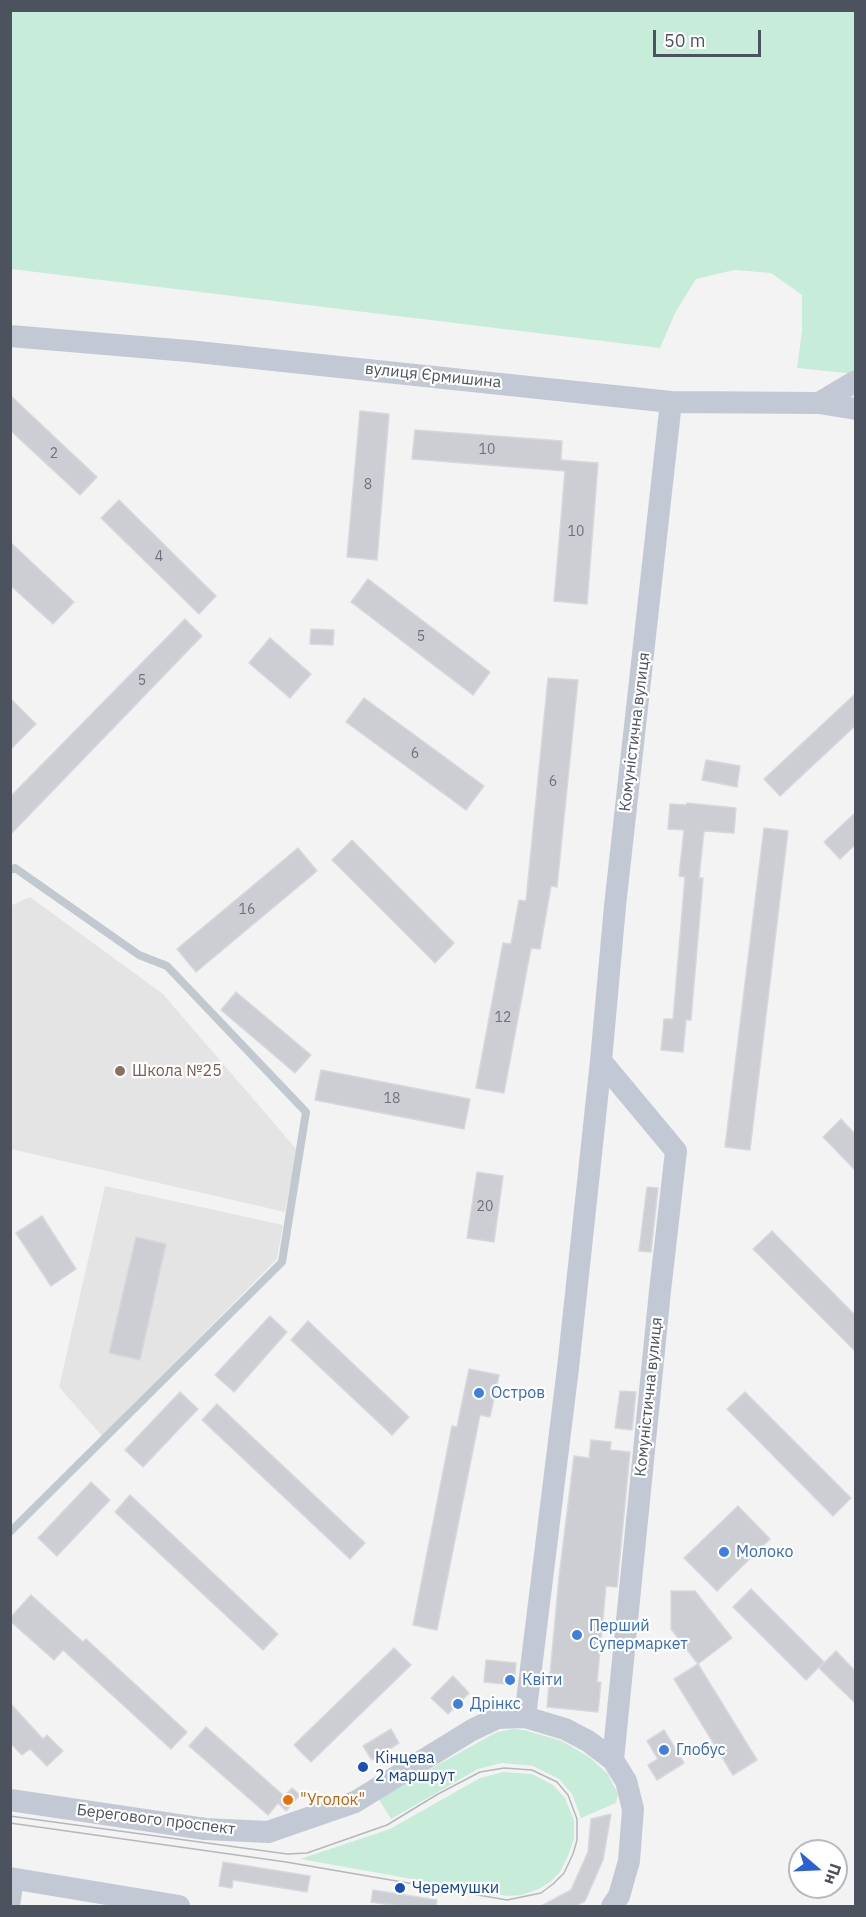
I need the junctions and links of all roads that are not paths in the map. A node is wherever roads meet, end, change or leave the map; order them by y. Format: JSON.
{"nodes":[{"id":1,"x":10,"y":336,"type":"edge"},
{"id":2,"x":855,"y":381,"type":"edge"},
{"id":3,"x":671,"y":402,"type":"junction"},
{"id":4,"x":819,"y":403,"type":"junction"},
{"id":5,"x":855,"y":409,"type":"edge"},
{"id":6,"x":10,"y":870,"type":"edge"},
{"id":7,"x":601,"y":1061,"type":"junction"},
{"id":8,"x":11,"y":1530,"type":"edge"},
{"id":9,"x":525,"y":1717,"type":"junction"},
{"id":10,"x":613,"y":1760,"type":"junction"},
{"id":11,"x":10,"y":1800,"type":"edge"},
{"id":12,"x":13,"y":1878,"type":"edge"},
{"id":13,"x":12,"y":1906,"type":"edge"},
{"id":14,"x":179,"y":1906,"type":"edge"},
{"id":15,"x":612,"y":1906,"type":"edge"}],
"edges":[{"from":1,"to":3,"type":"street","name":"вулиця Єрмишина"},
{"from":2,"to":4,"type":"street"},
{"from":3,"to":4,"type":"street","name":"вулиця Єрмишина"},
{"from":3,"to":7,"type":"street","name":"Комуністична вулиця"},
{"from":4,"to":5,"type":"street","name":"вулиця Єрмишина"},
{"from":6,"to":8,"type":"lane"},
{"from":7,"to":9,"type":"street","name":"Комуністична вулиця"},
{"from":7,"to":10,"type":"street","name":"Комуністична вулиця"},
{"from":9,"to":10,"type":"street","name":"Берегового проспект"},
{"from":9,"to":11,"type":"street","name":"Берегового проспект"},
{"from":10,"to":15,"type":"street","name":"Берегового проспект"},
{"from":12,"to":13,"type":"street"},
{"from":12,"to":14,"type":"street"}]}
